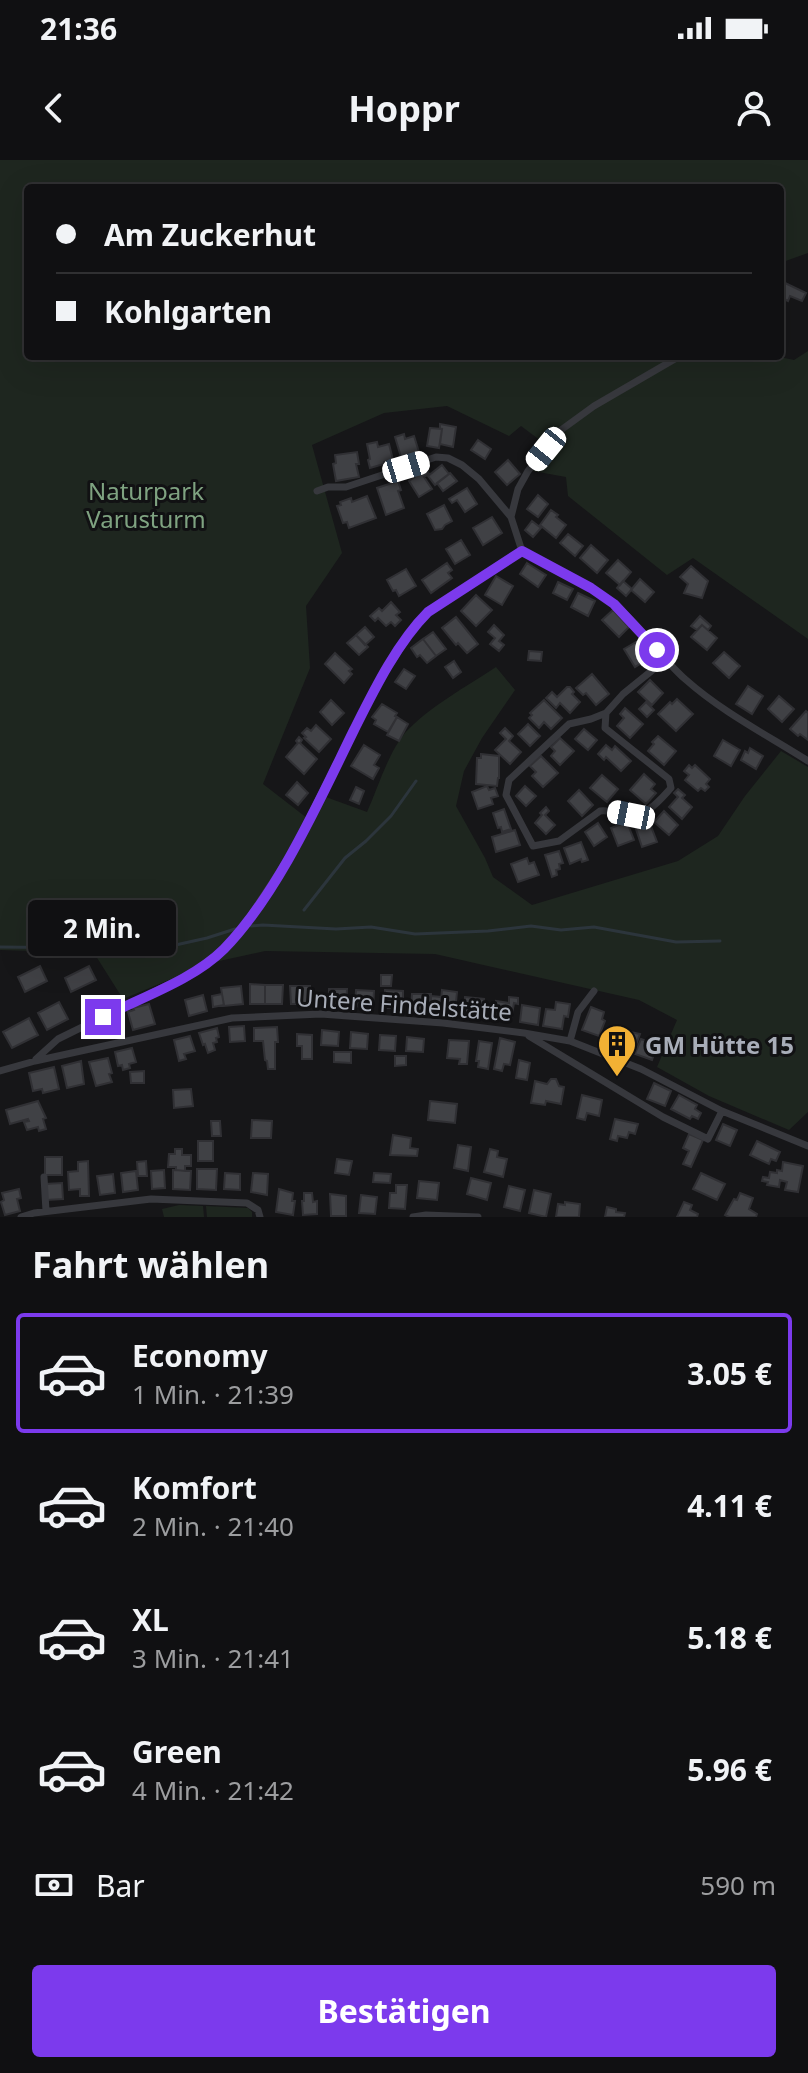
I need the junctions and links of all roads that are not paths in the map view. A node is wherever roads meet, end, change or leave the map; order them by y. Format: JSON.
{"nodes":[{"id":1,"x":673,"y":360,"type":"edge"},
{"id":2,"x":317,"y":491,"type":"dead end"},
{"id":3,"x":511,"y":517,"type":"junction"},
{"id":4,"x":522,"y":551,"type":"junction"},
{"id":5,"x":665,"y":660,"type":"junction"},
{"id":6,"x":606,"y":713,"type":"junction"},
{"id":7,"x":808,"y":761,"type":"edge"},
{"id":8,"x":594,"y":991,"type":"dead end"},
{"id":9,"x":524,"y":1033,"type":"junction"},
{"id":10,"x":570,"y":1041,"type":"junction"},
{"id":11,"x":35,"y":1061,"type":"junction"},
{"id":12,"x":0,"y":1071,"type":"edge"},
{"id":13,"x":722,"y":1111,"type":"junction"},
{"id":14,"x":808,"y":1146,"type":"edge"},
{"id":15,"x":44,"y":1177,"type":"dead end"},
{"id":16,"x":46,"y":1211,"type":"junction"},
{"id":17,"x":21,"y":1217,"type":"edge"},
{"id":18,"x":260,"y":1217,"type":"edge"},
{"id":19,"x":413,"y":1217,"type":"edge"},
{"id":20,"x":478,"y":1217,"type":"edge"}],
"edges":[{"from":1,"to":3,"type":"street"},
{"from":2,"to":3,"type":"street"},
{"from":3,"to":4,"type":"street"},
{"from":4,"to":5,"type":"street"},
{"from":4,"to":11,"type":"street"},
{"from":5,"to":6,"type":"street"},
{"from":5,"to":7,"type":"street"},
{"from":6,"to":6,"type":"street"},
{"from":8,"to":10,"type":"street"},
{"from":9,"to":10,"type":"street","name":"Untere Findelstätte"},
{"from":9,"to":11,"type":"street","name":"Untere Findelstätte"},
{"from":9,"to":13,"type":"street","name":"Untere Findelstätte"},
{"from":10,"to":13,"type":"street","name":"Untere Findelstätte"},
{"from":11,"to":12,"type":"street","name":"Untere Findelstätte"},
{"from":13,"to":14,"type":"street","name":"Untere Findelstätte"},
{"from":15,"to":16,"type":"street"},
{"from":16,"to":17,"type":"street"},
{"from":16,"to":18,"type":"street"},
{"from":19,"to":20,"type":"street"}]}
